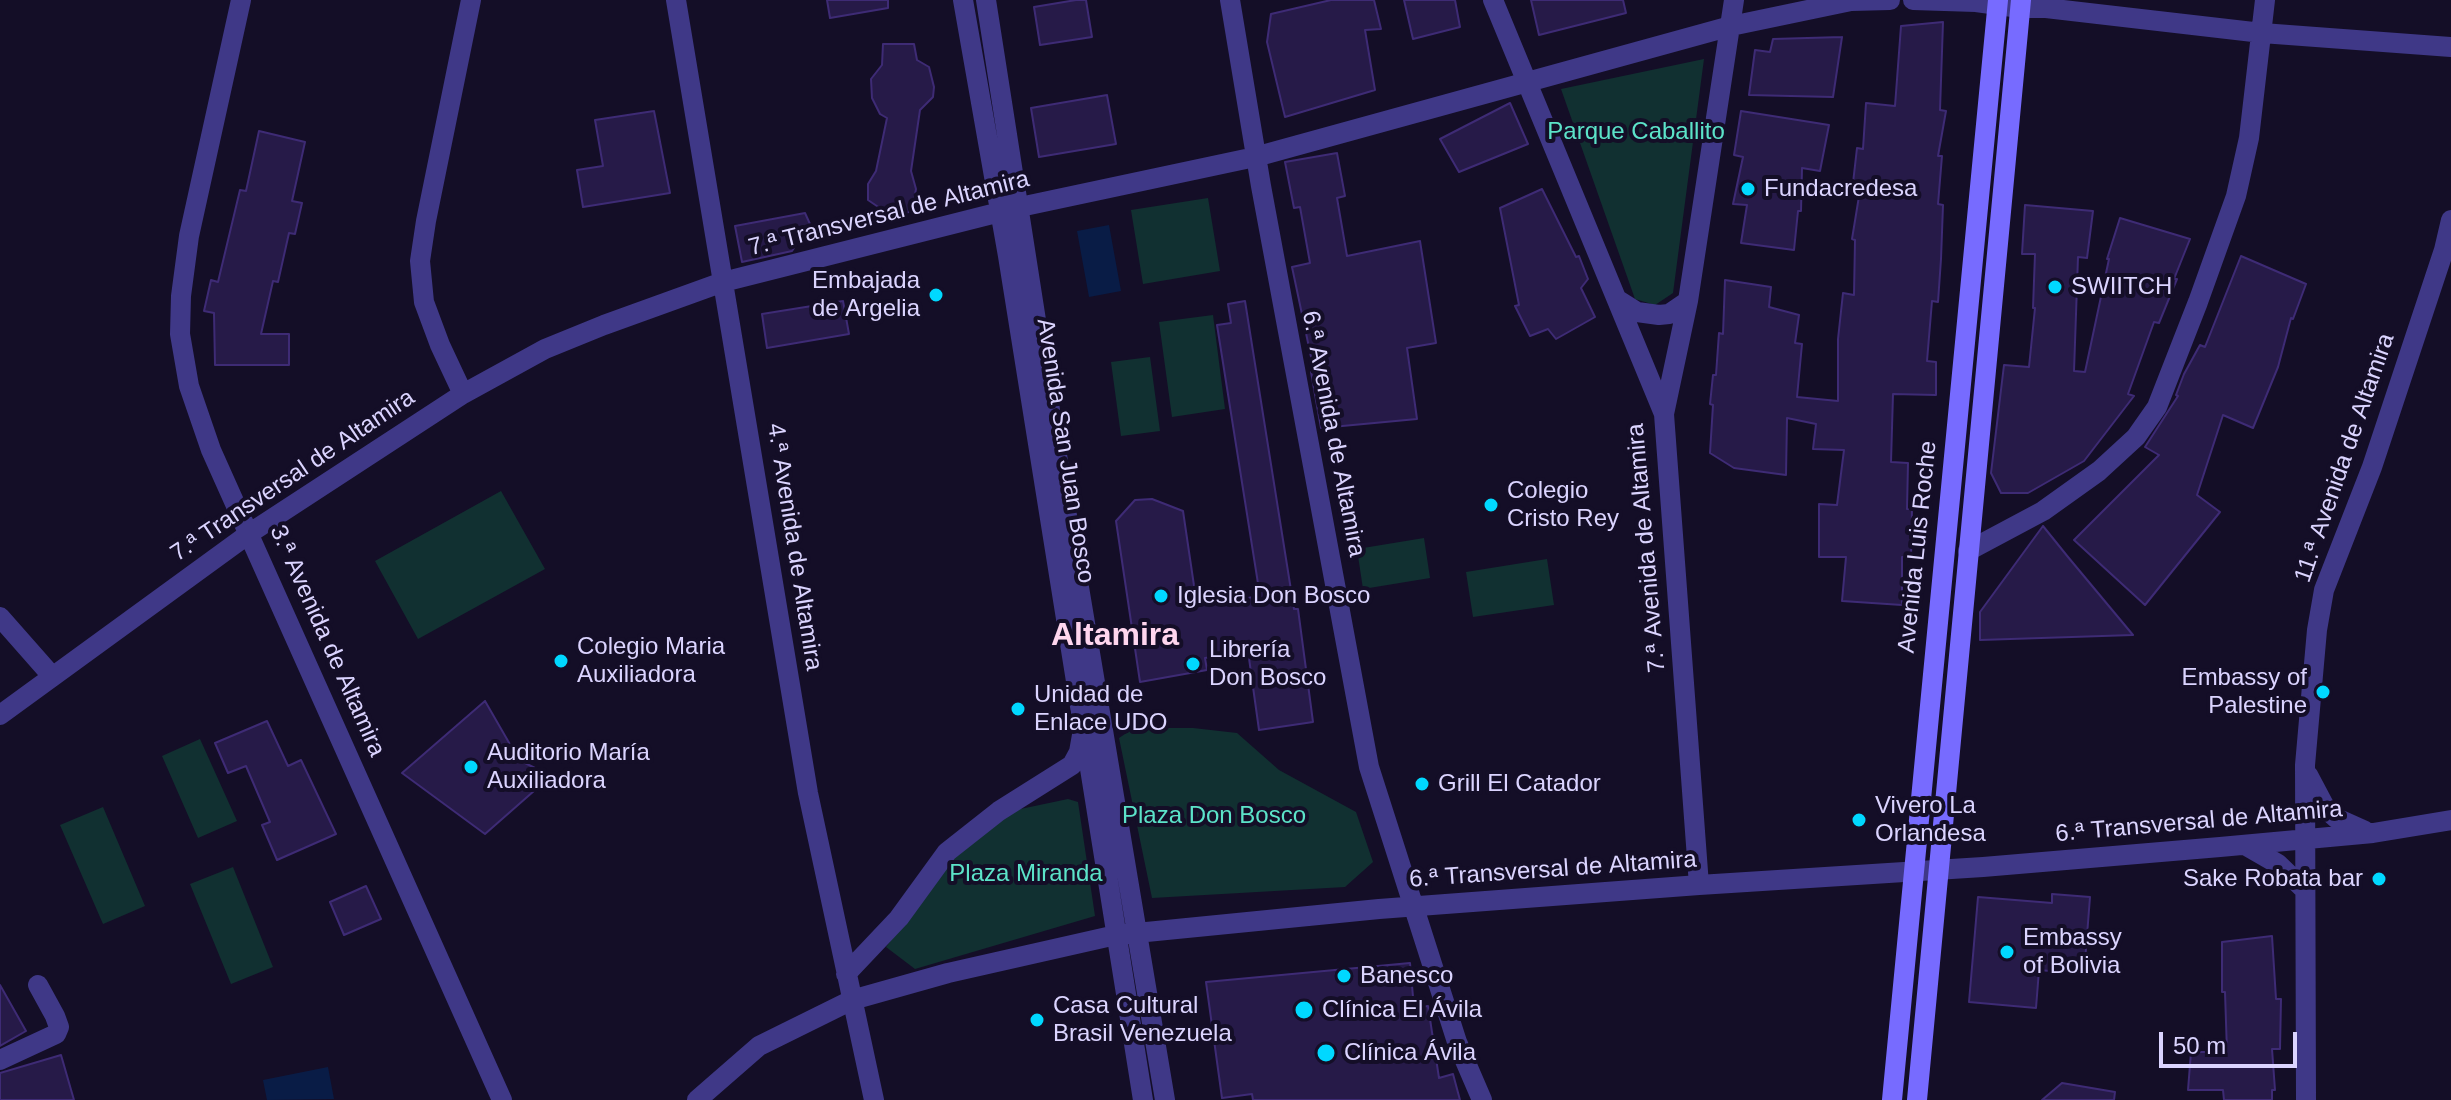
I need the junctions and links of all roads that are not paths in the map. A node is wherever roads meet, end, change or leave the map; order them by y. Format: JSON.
{"nodes":[{"id":1,"x":241,"y":0,"type":"edge"},
{"id":2,"x":471,"y":0,"type":"edge"},
{"id":3,"x":676,"y":0,"type":"edge"},
{"id":4,"x":963,"y":0,"type":"edge"},
{"id":5,"x":986,"y":0,"type":"edge"},
{"id":6,"x":1230,"y":0,"type":"edge"},
{"id":7,"x":1493,"y":0,"type":"edge"},
{"id":8,"x":1734,"y":0,"type":"edge"},
{"id":9,"x":1890,"y":0,"type":"edge"},
{"id":10,"x":1913,"y":0,"type":"edge"},
{"id":11,"x":2265,"y":0,"type":"edge"},
{"id":12,"x":1998,"y":2,"type":"edge"},
{"id":13,"x":2021,"y":4,"type":"edge"},
{"id":14,"x":1731,"y":26,"type":"junction"},
{"id":15,"x":2262,"y":33,"type":"junction"},
{"id":16,"x":2451,"y":47,"type":"edge"},
{"id":17,"x":1528,"y":82,"type":"junction"},
{"id":18,"x":1255,"y":157,"type":"junction"},
{"id":19,"x":1010,"y":209,"type":"junction"},
{"id":20,"x":2451,"y":220,"type":"edge"},
{"id":21,"x":723,"y":282,"type":"junction"},
{"id":22,"x":1618,"y":300,"type":"junction"},
{"id":23,"x":1688,"y":301,"type":"junction"},
{"id":24,"x":463,"y":394,"type":"junction"},
{"id":25,"x":1664,"y":414,"type":"junction"},
{"id":26,"x":250,"y":533,"type":"junction"},
{"id":27,"x":1968,"y":551,"type":"junction"},
{"id":28,"x":0,"y":617,"type":"edge"},
{"id":29,"x":52,"y":676,"type":"junction"},
{"id":30,"x":0,"y":715,"type":"edge"},
{"id":31,"x":1084,"y":727,"type":"junction"},
{"id":32,"x":2305,"y":765,"type":"junction"},
{"id":33,"x":2451,"y":820,"type":"edge"},
{"id":34,"x":2373,"y":833,"type":"junction"},
{"id":35,"x":2306,"y":839,"type":"junction"},
{"id":36,"x":2245,"y":845,"type":"junction"},
{"id":37,"x":1938,"y":870,"type":"junction"},
{"id":38,"x":1913,"y":871,"type":"junction"},
{"id":39,"x":1699,"y":885,"type":"junction"},
{"id":40,"x":2305,"y":890,"type":"junction"},
{"id":41,"x":1413,"y":907,"type":"junction"},
{"id":42,"x":1138,"y":932,"type":"junction"},
{"id":43,"x":1116,"y":935,"type":"junction"},
{"id":44,"x":846,"y":974,"type":"junction"},
{"id":45,"x":38,"y":985,"type":"dead end"},
{"id":46,"x":852,"y":1000,"type":"junction"},
{"id":47,"x":0,"y":1060,"type":"edge"},
{"id":48,"x":502,"y":1100,"type":"edge"},
{"id":49,"x":697,"y":1100,"type":"edge"},
{"id":50,"x":874,"y":1100,"type":"edge"},
{"id":51,"x":1143,"y":1100,"type":"edge"},
{"id":52,"x":1165,"y":1100,"type":"edge"},
{"id":53,"x":1482,"y":1100,"type":"edge"},
{"id":54,"x":1892,"y":1100,"type":"edge"},
{"id":55,"x":1917,"y":1100,"type":"edge"},
{"id":56,"x":2306,"y":1100,"type":"edge"}],
"edges":[{"from":1,"to":26,"type":"street","name":"3.ª Avenida de Altamira"},
{"from":2,"to":24,"type":"street"},
{"from":3,"to":21,"type":"street","name":"4.ª Avenida de Altamira"},
{"from":4,"to":19,"type":"street","name":"Avenida San Juan Bosco"},
{"from":5,"to":19,"type":"street","name":"Avenida San Juan Bosco"},
{"from":6,"to":18,"type":"street","name":"6.ª Avenida de Altamira"},
{"from":7,"to":17,"type":"street","name":"7.ª Avenida de Altamira"},
{"from":8,"to":14,"type":"street"},
{"from":9,"to":14,"type":"street","name":"7.ª Transversal de Altamira"},
{"from":10,"to":12,"type":"street"},
{"from":11,"to":15,"type":"street"},
{"from":12,"to":13,"type":"street"},
{"from":12,"to":38,"type":"main road","name":"Avenida Luis Roche"},
{"from":13,"to":15,"type":"street"},
{"from":13,"to":27,"type":"main road","name":"Avenida Luis Roche"},
{"from":14,"to":17,"type":"street","name":"7.ª Transversal de Altamira"},
{"from":14,"to":23,"type":"street"},
{"from":15,"to":16,"type":"street"},
{"from":15,"to":27,"type":"street"},
{"from":17,"to":18,"type":"street","name":"7.ª Transversal de Altamira"},
{"from":17,"to":22,"type":"street","name":"7.ª Avenida de Altamira"},
{"from":18,"to":19,"type":"street","name":"7.ª Transversal de Altamira"},
{"from":18,"to":41,"type":"street","name":"6.ª Avenida de Altamira"},
{"from":19,"to":21,"type":"street","name":"7.ª Transversal de Altamira"},
{"from":19,"to":31,"type":"street","name":"Avenida San Juan Bosco"},
{"from":19,"to":42,"type":"street","name":"Avenida San Juan Bosco"},
{"from":20,"to":32,"type":"street","name":"11.ª Avenida de Altamira"},
{"from":21,"to":24,"type":"street","name":"7.ª Transversal de Altamira"},
{"from":21,"to":44,"type":"street","name":"4.ª Avenida de Altamira"},
{"from":22,"to":23,"type":"street"},
{"from":22,"to":25,"type":"street","name":"7.ª Avenida de Altamira"},
{"from":23,"to":25,"type":"street"},
{"from":24,"to":26,"type":"street","name":"7.ª Transversal de Altamira"},
{"from":25,"to":39,"type":"street","name":"7.ª Avenida de Altamira"},
{"from":26,"to":29,"type":"street","name":"7.ª Transversal de Altamira"},
{"from":26,"to":48,"type":"street","name":"3.ª Avenida de Altamira"},
{"from":27,"to":37,"type":"main road","name":"Avenida Luis Roche"},
{"from":28,"to":29,"type":"street"},
{"from":29,"to":30,"type":"street","name":"7.ª Transversal de Altamira"},
{"from":31,"to":43,"type":"street","name":"Avenida San Juan Bosco"},
{"from":31,"to":44,"type":"street"},
{"from":32,"to":34,"type":"street"},
{"from":32,"to":35,"type":"street","name":"11.ª Avenida de Altamira"},
{"from":33,"to":34,"type":"street","name":"6.ª Transversal de Altamira"},
{"from":34,"to":35,"type":"street","name":"6.ª Transversal de Altamira"},
{"from":35,"to":36,"type":"street","name":"6.ª Transversal de Altamira"},
{"from":35,"to":40,"type":"street","name":"11.ª Avenida de Altamira"},
{"from":36,"to":37,"type":"street","name":"6.ª Transversal de Altamira"},
{"from":36,"to":40,"type":"street"},
{"from":37,"to":38,"type":"street","name":"6.ª Transversal de Altamira"},
{"from":37,"to":55,"type":"main road","name":"Avenida Luis Roche"},
{"from":38,"to":39,"type":"street","name":"6.ª Transversal de Altamira"},
{"from":38,"to":54,"type":"main road","name":"Avenida Luis Roche"},
{"from":39,"to":41,"type":"street","name":"6.ª Transversal de Altamira"},
{"from":40,"to":56,"type":"street","name":"11.ª Avenida de Altamira"},
{"from":41,"to":42,"type":"street","name":"6.ª Transversal de Altamira"},
{"from":41,"to":53,"type":"street","name":"6.ª Avenida de Altamira"},
{"from":42,"to":43,"type":"street","name":"6.ª Transversal de Altamira"},
{"from":42,"to":52,"type":"street","name":"Avenida San Juan Bosco"},
{"from":43,"to":46,"type":"street","name":"6.ª Transversal de Altamira"},
{"from":43,"to":51,"type":"street","name":"Avenida San Juan Bosco"},
{"from":44,"to":46,"type":"street","name":"4.ª Avenida de Altamira"},
{"from":45,"to":47,"type":"street"},
{"from":46,"to":49,"type":"street","name":"6.ª Transversal de Altamira"},
{"from":46,"to":50,"type":"street","name":"4.ª Avenida de Altamira"}]}
